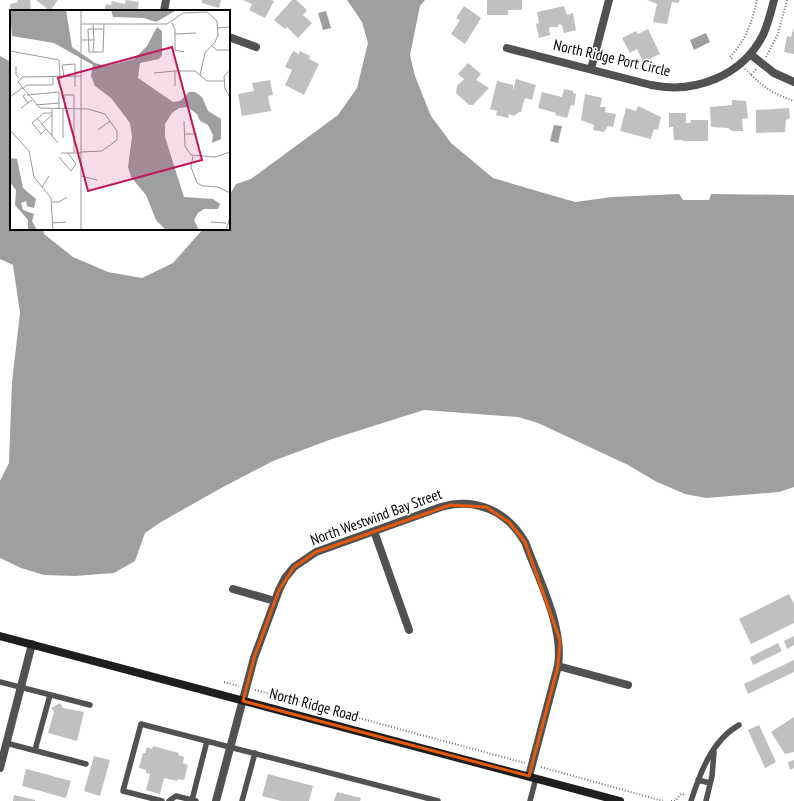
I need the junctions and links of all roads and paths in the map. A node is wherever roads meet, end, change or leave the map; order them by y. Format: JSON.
{"nodes":[{"id":1,"x":166,"y":0,"type":"edge"},
{"id":2,"x":609,"y":0,"type":"edge"},
{"id":3,"x":774,"y":0,"type":"edge"},
{"id":4,"x":164,"y":10,"type":"edge"},
{"id":5,"x":230,"y":37,"type":"edge"},
{"id":6,"x":256,"y":47,"type":"dead end"},
{"id":7,"x":507,"y":48,"type":"dead end"},
{"id":8,"x":750,"y":54,"type":"junction"},
{"id":9,"x":591,"y":69,"type":"junction"},
{"id":10,"x":751,"y":75,"type":"dead end"},
{"id":11,"x":794,"y":82,"type":"edge"},
{"id":12,"x":794,"y":101,"type":"edge"},
{"id":13,"x":374,"y":531,"type":"junction"},
{"id":14,"x":233,"y":589,"type":"dead end"},
{"id":15,"x":275,"y":601,"type":"junction"},
{"id":16,"x":409,"y":630,"type":"dead end"},
{"id":17,"x":0,"y":636,"type":"edge"},
{"id":18,"x":32,"y":644,"type":"junction"},
{"id":19,"x":558,"y":666,"type":"junction"},
{"id":20,"x":0,"y":682,"type":"edge"},
{"id":21,"x":224,"y":682,"type":"dead end"},
{"id":22,"x":628,"y":685,"type":"dead end"},
{"id":23,"x":21,"y":687,"type":"junction"},
{"id":24,"x":246,"y":687,"type":"junction"},
{"id":25,"x":50,"y":695,"type":"junction"},
{"id":26,"x":243,"y":701,"type":"junction"},
{"id":27,"x":90,"y":705,"type":"dead end"},
{"id":28,"x":739,"y":725,"type":"dead end"},
{"id":29,"x":207,"y":741,"type":"junction"},
{"id":30,"x":6,"y":742,"type":"junction"},
{"id":31,"x":230,"y":747,"type":"junction"},
{"id":32,"x":36,"y":750,"type":"junction"},
{"id":33,"x":714,"y":751,"type":"junction"},
{"id":34,"x":255,"y":753,"type":"junction"},
{"id":35,"x":1,"y":759,"type":"edge"},
{"id":36,"x":86,"y":764,"type":"dead end"},
{"id":37,"x":532,"y":765,"type":"junction"},
{"id":38,"x":0,"y":768,"type":"edge"},
{"id":39,"x":532,"y":777,"type":"junction"},
{"id":40,"x":698,"y":780,"type":"junction"},
{"id":41,"x":710,"y":783,"type":"junction"},
{"id":42,"x":194,"y":800,"type":"edge"},
{"id":43,"x":162,"y":801,"type":"edge"},
{"id":44,"x":169,"y":801,"type":"edge"},
{"id":45,"x":216,"y":801,"type":"edge"},
{"id":46,"x":242,"y":801,"type":"edge"},
{"id":47,"x":438,"y":801,"type":"edge"},
{"id":48,"x":530,"y":801,"type":"edge"},
{"id":49,"x":620,"y":801,"type":"edge"},
{"id":50,"x":663,"y":801,"type":"edge"},
{"id":51,"x":691,"y":801,"type":"edge"},
{"id":52,"x":706,"y":801,"type":"edge"}],
"edges":[{"from":1,"to":4,"type":"street"},
{"from":2,"to":9,"type":"street"},
{"from":3,"to":8,"type":"street","name":"North Ridge Port Circle"},
{"from":5,"to":6,"type":"street"},
{"from":7,"to":9,"type":"street","name":"North Ridge Port Circle"},
{"from":8,"to":9,"type":"street","name":"North Ridge Port Circle"},
{"from":8,"to":11,"type":"street"},
{"from":10,"to":12,"type":"path"},
{"from":13,"to":15,"type":"street","name":"North Westwind Bay Street"},
{"from":13,"to":16,"type":"street"},
{"from":13,"to":19,"type":"street","name":"North Westwind Bay Street"},
{"from":14,"to":15,"type":"street"},
{"from":15,"to":24,"type":"street","name":"North Westwind Bay Street"},
{"from":17,"to":18,"type":"main road","name":"North Ridge Road"},
{"from":18,"to":23,"type":"street"},
{"from":18,"to":26,"type":"main road","name":"North Ridge Road"},
{"from":19,"to":22,"type":"street"},
{"from":19,"to":37,"type":"street","name":"North Westwind Bay Street"},
{"from":20,"to":23,"type":"lane"},
{"from":21,"to":24,"type":"path"},
{"from":23,"to":25,"type":"lane"},
{"from":23,"to":30,"type":"street"},
{"from":24,"to":26,"type":"street","name":"North Westwind Bay Street"},
{"from":24,"to":37,"type":"path"},
{"from":25,"to":27,"type":"lane"},
{"from":25,"to":32,"type":"lane"},
{"from":26,"to":31,"type":"street","name":"North Westwind Bay Street"},
{"from":26,"to":39,"type":"main road","name":"North Ridge Road"},
{"from":28,"to":33,"type":"lane"},
{"from":29,"to":31,"type":"lane"},
{"from":29,"to":42,"type":"lane"},
{"from":29,"to":43,"type":"lane"},
{"from":30,"to":32,"type":"lane"},
{"from":30,"to":35,"type":"street"},
{"from":31,"to":34,"type":"lane"},
{"from":31,"to":45,"type":"street","name":"North Westwind Bay Street"},
{"from":32,"to":36,"type":"lane"},
{"from":33,"to":40,"type":"lane"},
{"from":33,"to":41,"type":"lane"},
{"from":34,"to":46,"type":"lane"},
{"from":34,"to":47,"type":"lane"},
{"from":35,"to":38,"type":"street"},
{"from":37,"to":39,"type":"street","name":"North Westwind Bay Street"},
{"from":37,"to":50,"type":"path"},
{"from":39,"to":48,"type":"lane"},
{"from":39,"to":49,"type":"main road","name":"North Ridge Road"},
{"from":40,"to":41,"type":"lane"},
{"from":40,"to":51,"type":"lane"},
{"from":41,"to":52,"type":"lane"},
{"from":42,"to":44,"type":"lane"}]}
